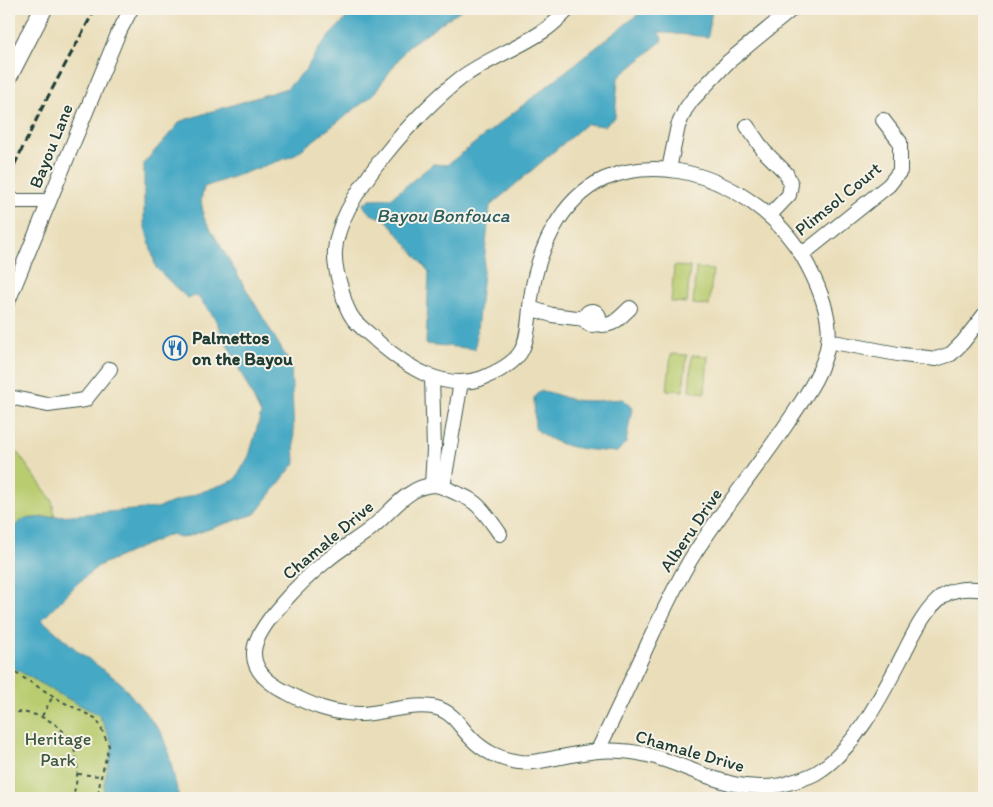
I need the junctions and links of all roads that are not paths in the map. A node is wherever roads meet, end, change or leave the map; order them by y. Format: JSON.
{"nodes":[{"id":1,"x":42,"y":9,"type":"edge"},
{"id":2,"x":131,"y":9,"type":"edge"},
{"id":3,"x":569,"y":9,"type":"edge"},
{"id":4,"x":792,"y":9,"type":"edge"},
{"id":5,"x":9,"y":75,"type":"edge"},
{"id":6,"x":883,"y":120,"type":"dead end"},
{"id":7,"x":747,"y":126,"type":"dead end"},
{"id":8,"x":669,"y":169,"type":"junction"},
{"id":9,"x":11,"y":201,"type":"dead end"},
{"id":10,"x":49,"y":201,"type":"junction"},
{"id":11,"x":770,"y":215,"type":"junction"},
{"id":12,"x":801,"y":254,"type":"junction"},
{"id":13,"x":9,"y":299,"type":"edge"},
{"id":14,"x":530,"y":308,"type":"junction"},
{"id":15,"x":630,"y":308,"type":"dead end"},
{"id":16,"x":984,"y":315,"type":"edge"},
{"id":17,"x":828,"y":341,"type":"junction"},
{"id":18,"x":110,"y":369,"type":"dead end"},
{"id":19,"x":432,"y":378,"type":"junction"},
{"id":20,"x":454,"y":382,"type":"junction"},
{"id":21,"x":9,"y":397,"type":"edge"},
{"id":22,"x":438,"y":486,"type":"junction"},
{"id":23,"x":500,"y":534,"type":"dead end"},
{"id":24,"x":984,"y":590,"type":"edge"},
{"id":25,"x":598,"y":750,"type":"junction"}],
"edges":[{"from":1,"to":5,"type":"main road"},
{"from":2,"to":10,"type":"street","name":"Bayou Lane"},
{"from":3,"to":19,"type":"street"},
{"from":4,"to":8,"type":"street"},
{"from":6,"to":12,"type":"street","name":"Plimsol Court"},
{"from":7,"to":11,"type":"street"},
{"from":8,"to":11,"type":"street"},
{"from":8,"to":14,"type":"street"},
{"from":9,"to":10,"type":"street"},
{"from":10,"to":13,"type":"street","name":"Bayou Lane"},
{"from":11,"to":12,"type":"street"},
{"from":12,"to":17,"type":"street"},
{"from":14,"to":15,"type":"street"},
{"from":14,"to":20,"type":"street"},
{"from":16,"to":17,"type":"street"},
{"from":17,"to":25,"type":"street","name":"Alberu Drive"},
{"from":18,"to":21,"type":"street"},
{"from":19,"to":20,"type":"street"},
{"from":19,"to":22,"type":"street"},
{"from":20,"to":22,"type":"street"},
{"from":22,"to":23,"type":"street"},
{"from":22,"to":25,"type":"street","name":"Chamale Drive"},
{"from":24,"to":25,"type":"street","name":"Chamale Drive"}]}
